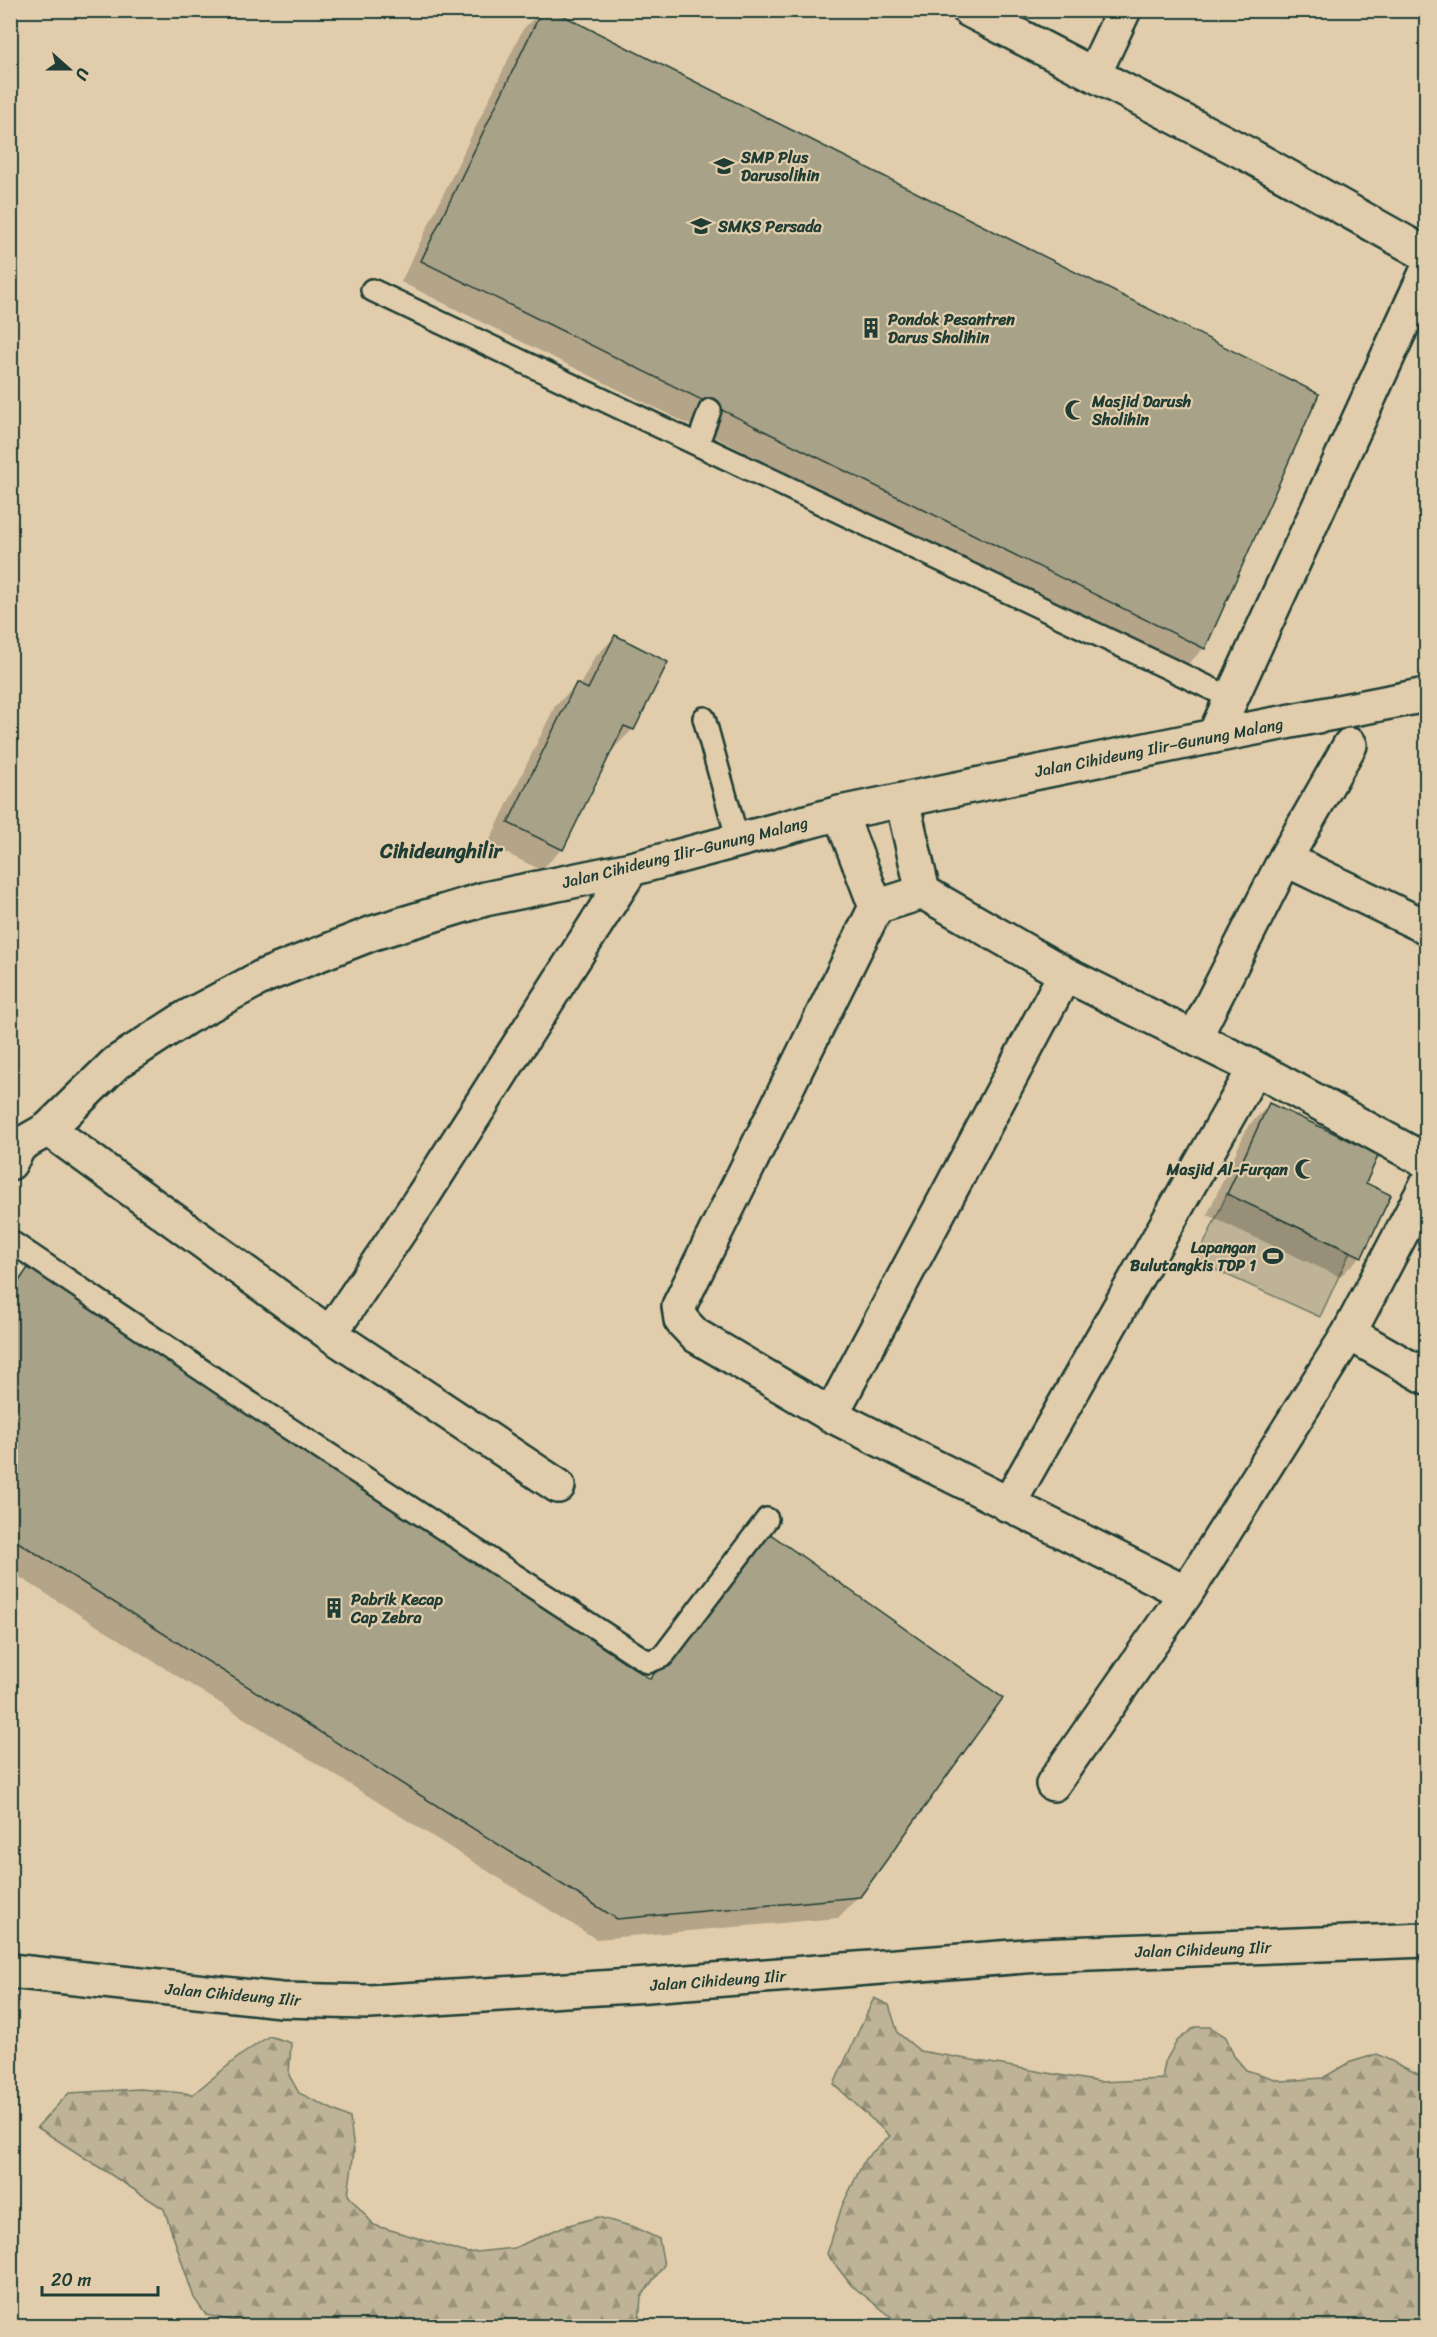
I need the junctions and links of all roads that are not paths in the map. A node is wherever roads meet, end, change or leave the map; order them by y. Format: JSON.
{"nodes":[{"id":1,"x":969,"y":10,"type":"edge"},
{"id":2,"x":1124,"y":10,"type":"edge"},
{"id":3,"x":1094,"y":74,"type":"junction"},
{"id":4,"x":1426,"y":254,"type":"edge"},
{"id":5,"x":1426,"y":273,"type":"edge"},
{"id":6,"x":372,"y":290,"type":"dead end"},
{"id":7,"x":710,"y":410,"type":"dead end"},
{"id":8,"x":698,"y":443,"type":"junction"},
{"id":9,"x":1426,"y":695,"type":"edge"},
{"id":10,"x":1231,"y":698,"type":"junction"},
{"id":11,"x":704,"y":718,"type":"dead end"},
{"id":12,"x":1214,"y":736,"type":"junction"},
{"id":13,"x":1350,"y":746,"type":"dead end"},
{"id":14,"x":902,"y":800,"type":"junction"},
{"id":15,"x":840,"y":813,"type":"junction"},
{"id":16,"x":738,"y":841,"type":"junction"},
{"id":17,"x":1285,"y":859,"type":"junction"},
{"id":18,"x":631,"y":869,"type":"junction"},
{"id":19,"x":923,"y":892,"type":"junction"},
{"id":20,"x":876,"y":907,"type":"junction"},
{"id":21,"x":1426,"y":927,"type":"edge"},
{"id":22,"x":1065,"y":974,"type":"junction"},
{"id":23,"x":1195,"y":1037,"type":"junction"},
{"id":24,"x":1255,"y":1068,"type":"junction"},
{"id":25,"x":48,"y":1129,"type":"junction"},
{"id":26,"x":14,"y":1149,"type":"edge"},
{"id":27,"x":1426,"y":1161,"type":"edge"},
{"id":28,"x":1426,"y":1186,"type":"edge"},
{"id":29,"x":10,"y":1241,"type":"edge"},
{"id":30,"x":1349,"y":1333,"type":"junction"},
{"id":31,"x":330,"y":1334,"type":"junction"},
{"id":32,"x":1426,"y":1377,"type":"edge"},
{"id":33,"x":831,"y":1415,"type":"junction"},
{"id":34,"x":558,"y":1486,"type":"dead end"},
{"id":35,"x":1008,"y":1505,"type":"junction"},
{"id":36,"x":767,"y":1519,"type":"dead end"},
{"id":37,"x":1186,"y":1593,"type":"junction"},
{"id":38,"x":1053,"y":1784,"type":"dead end"},
{"id":39,"x":1426,"y":1940,"type":"edge"},
{"id":40,"x":10,"y":1971,"type":"edge"}],
"edges":[{"from":1,"to":3,"type":"street"},
{"from":2,"to":3,"type":"street"},
{"from":3,"to":4,"type":"street"},
{"from":5,"to":10,"type":"street"},
{"from":6,"to":8,"type":"lane"},
{"from":7,"to":8,"type":"lane"},
{"from":8,"to":10,"type":"lane"},
{"from":9,"to":12,"type":"street","name":"Jalan Cihideung Ilir–Gunung Malang"},
{"from":10,"to":12,"type":"street"},
{"from":11,"to":16,"type":"lane"},
{"from":12,"to":14,"type":"street","name":"Jalan Cihideung Ilir–Gunung Malang"},
{"from":13,"to":17,"type":"street"},
{"from":14,"to":15,"type":"street","name":"Jalan Cihideung Ilir–Gunung Malang"},
{"from":14,"to":19,"type":"street"},
{"from":15,"to":16,"type":"street","name":"Jalan Cihideung Ilir–Gunung Malang"},
{"from":15,"to":20,"type":"street"},
{"from":16,"to":18,"type":"street","name":"Jalan Cihideung Ilir–Gunung Malang"},
{"from":17,"to":21,"type":"street"},
{"from":17,"to":23,"type":"street"},
{"from":18,"to":25,"type":"street","name":"Jalan Cihideung Ilir–Gunung Malang"},
{"from":18,"to":31,"type":"street"},
{"from":19,"to":20,"type":"street"},
{"from":19,"to":22,"type":"street"},
{"from":20,"to":33,"type":"street"},
{"from":22,"to":23,"type":"street"},
{"from":22,"to":33,"type":"street"},
{"from":23,"to":24,"type":"street"},
{"from":24,"to":27,"type":"street"},
{"from":24,"to":35,"type":"street"},
{"from":25,"to":26,"type":"street","name":"Jalan Cihideung Ilir–Gunung Malang"},
{"from":25,"to":31,"type":"street"},
{"from":28,"to":30,"type":"street"},
{"from":29,"to":36,"type":"lane"},
{"from":30,"to":32,"type":"street"},
{"from":30,"to":37,"type":"street"},
{"from":31,"to":34,"type":"street"},
{"from":33,"to":35,"type":"street"},
{"from":35,"to":37,"type":"street"},
{"from":37,"to":38,"type":"street"},
{"from":39,"to":40,"type":"street","name":"Jalan Cihideung Ilir"}]}
